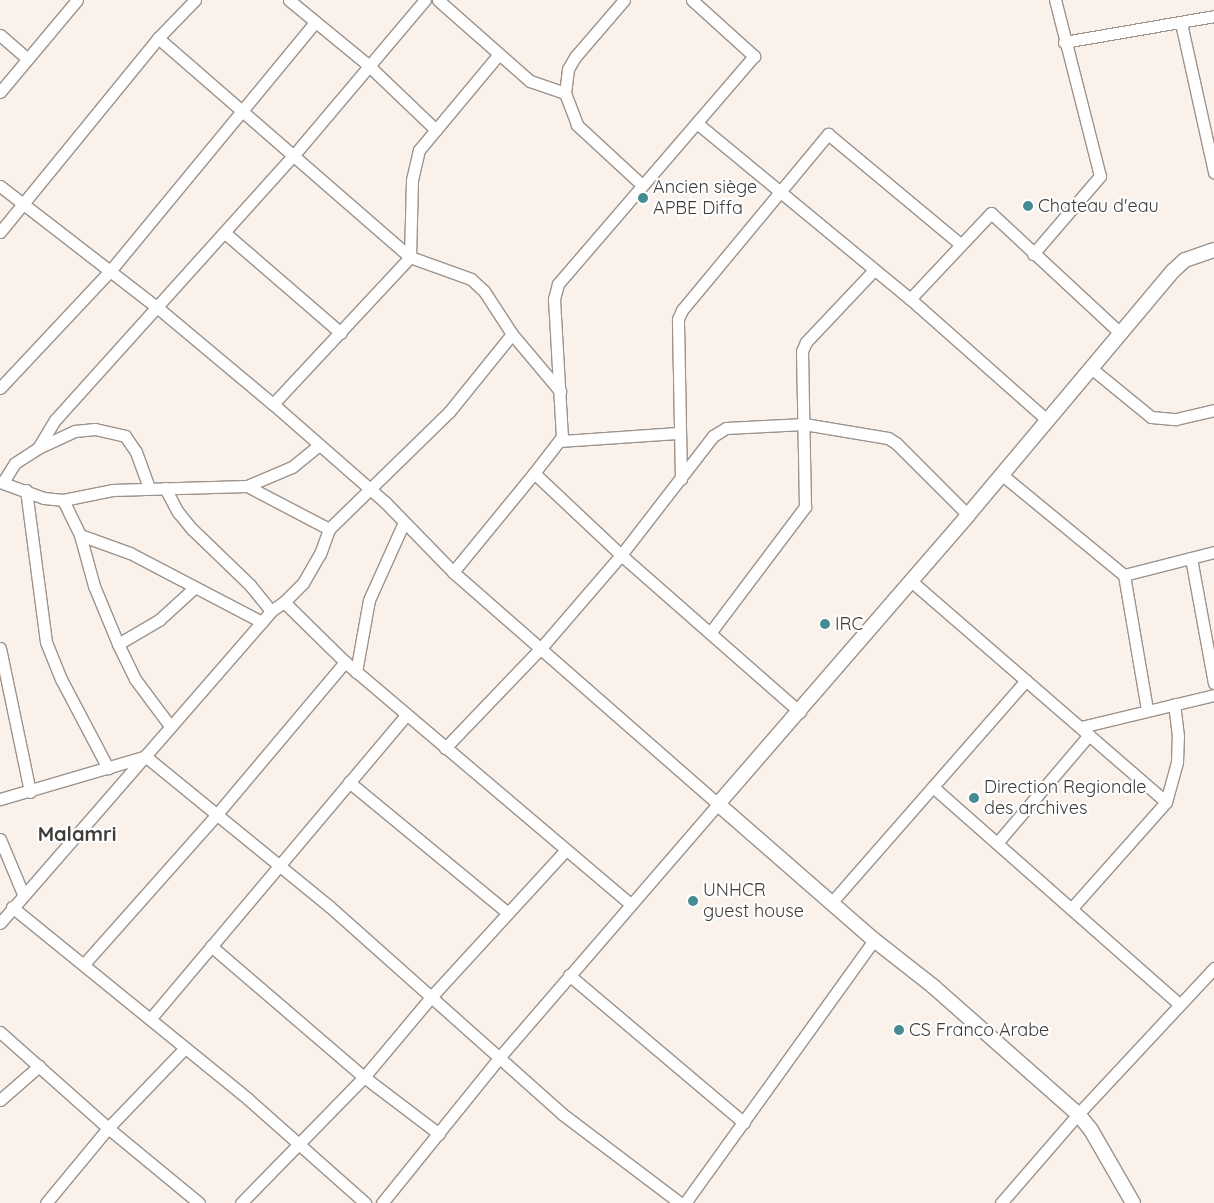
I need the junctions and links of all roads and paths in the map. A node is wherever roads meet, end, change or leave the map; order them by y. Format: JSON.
{"nodes":[{"id":1,"x":77,"y":0,"type":"edge"},
{"id":2,"x":195,"y":0,"type":"edge"},
{"id":3,"x":289,"y":0,"type":"edge"},
{"id":4,"x":425,"y":0,"type":"edge"},
{"id":5,"x":438,"y":0,"type":"edge"},
{"id":6,"x":624,"y":0,"type":"edge"},
{"id":7,"x":692,"y":0,"type":"edge"},
{"id":8,"x":1055,"y":0,"type":"edge"},
{"id":9,"x":1214,"y":16,"type":"edge"},
{"id":10,"x":314,"y":22,"type":"junction"},
{"id":11,"x":1181,"y":23,"type":"junction"},
{"id":12,"x":0,"y":35,"type":"edge"},
{"id":13,"x":158,"y":38,"type":"junction"},
{"id":14,"x":1064,"y":42,"type":"junction"},
{"id":15,"x":499,"y":54,"type":"junction"},
{"id":16,"x":26,"y":58,"type":"junction"},
{"id":17,"x":368,"y":66,"type":"junction"},
{"id":18,"x":0,"y":92,"type":"edge"},
{"id":19,"x":565,"y":93,"type":"junction"},
{"id":20,"x":244,"y":110,"type":"junction"},
{"id":21,"x":698,"y":124,"type":"junction"},
{"id":22,"x":436,"y":130,"type":"junction"},
{"id":23,"x":293,"y":156,"type":"junction"},
{"id":24,"x":1214,"y":172,"type":"edge"},
{"id":25,"x":641,"y":184,"type":"junction"},
{"id":26,"x":0,"y":186,"type":"edge"},
{"id":27,"x":779,"y":191,"type":"junction"},
{"id":28,"x":24,"y":206,"type":"junction"},
{"id":29,"x":0,"y":232,"type":"edge"},
{"id":30,"x":225,"y":233,"type":"junction"},
{"id":31,"x":960,"y":244,"type":"junction"},
{"id":32,"x":1214,"y":250,"type":"edge"},
{"id":33,"x":1033,"y":254,"type":"junction"},
{"id":34,"x":410,"y":258,"type":"junction"},
{"id":35,"x":874,"y":270,"type":"junction"},
{"id":36,"x":110,"y":271,"type":"junction"},
{"id":37,"x":910,"y":299,"type":"junction"},
{"id":38,"x":158,"y":308,"type":"junction"},
{"id":39,"x":1119,"y":332,"type":"junction"},
{"id":40,"x":341,"y":333,"type":"junction"},
{"id":41,"x":512,"y":334,"type":"junction"},
{"id":42,"x":1091,"y":368,"type":"junction"},
{"id":43,"x":0,"y":388,"type":"edge"},
{"id":44,"x":560,"y":391,"type":"junction"},
{"id":45,"x":273,"y":404,"type":"junction"},
{"id":46,"x":1214,"y":410,"type":"edge"},
{"id":47,"x":1047,"y":420,"type":"junction"},
{"id":48,"x":804,"y":424,"type":"junction"},
{"id":49,"x":679,"y":433,"type":"junction"},
{"id":50,"x":561,"y":441,"type":"junction"},
{"id":51,"x":318,"y":446,"type":"junction"},
{"id":52,"x":38,"y":448,"type":"junction"},
{"id":53,"x":534,"y":473,"type":"junction"},
{"id":54,"x":1001,"y":474,"type":"junction"},
{"id":55,"x":680,"y":478,"type":"junction"},
{"id":56,"x":1,"y":482,"type":"edge"},
{"id":57,"x":247,"y":486,"type":"junction"},
{"id":58,"x":149,"y":488,"type":"junction"},
{"id":59,"x":165,"y":488,"type":"junction"},
{"id":60,"x":368,"y":489,"type":"junction"},
{"id":61,"x":26,"y":490,"type":"junction"},
{"id":62,"x":63,"y":500,"type":"junction"},
{"id":63,"x":968,"y":515,"type":"junction"},
{"id":64,"x":404,"y":522,"type":"junction"},
{"id":65,"x":329,"y":530,"type":"junction"},
{"id":66,"x":80,"y":535,"type":"junction"},
{"id":67,"x":1214,"y":552,"type":"edge"},
{"id":68,"x":621,"y":555,"type":"junction"},
{"id":69,"x":1190,"y":558,"type":"junction"},
{"id":70,"x":453,"y":572,"type":"junction"},
{"id":71,"x":1124,"y":575,"type":"junction"},
{"id":72,"x":911,"y":581,"type":"junction"},
{"id":73,"x":193,"y":589,"type":"junction"},
{"id":74,"x":284,"y":602,"type":"junction"},
{"id":75,"x":271,"y":612,"type":"junction"},
{"id":76,"x":262,"y":622,"type":"junction"},
{"id":77,"x":710,"y":633,"type":"junction"},
{"id":78,"x":118,"y":644,"type":"junction"},
{"id":79,"x":0,"y":648,"type":"edge"},
{"id":80,"x":541,"y":648,"type":"junction"},
{"id":81,"x":345,"y":662,"type":"junction"},
{"id":82,"x":356,"y":672,"type":"junction"},
{"id":83,"x":1026,"y":680,"type":"junction"},
{"id":84,"x":1214,"y":683,"type":"edge"},
{"id":85,"x":1214,"y":695,"type":"edge"},
{"id":86,"x":1174,"y":704,"type":"junction"},
{"id":87,"x":1147,"y":710,"type":"junction"},
{"id":88,"x":800,"y":712,"type":"junction"},
{"id":89,"x":406,"y":715,"type":"junction"},
{"id":90,"x":170,"y":726,"type":"junction"},
{"id":91,"x":1085,"y":731,"type":"junction"},
{"id":92,"x":445,"y":748,"type":"junction"},
{"id":93,"x":146,"y":756,"type":"junction"},
{"id":94,"x":108,"y":768,"type":"junction"},
{"id":95,"x":349,"y":782,"type":"junction"},
{"id":96,"x":933,"y":788,"type":"junction"},
{"id":97,"x":30,"y":792,"type":"junction"},
{"id":98,"x":0,"y":799,"type":"edge"},
{"id":99,"x":1166,"y":802,"type":"junction"},
{"id":100,"x":718,"y":804,"type":"junction"},
{"id":101,"x":217,"y":814,"type":"junction"},
{"id":102,"x":0,"y":839,"type":"edge"},
{"id":103,"x":997,"y":843,"type":"junction"},
{"id":104,"x":565,"y":851,"type":"junction"},
{"id":105,"x":279,"y":864,"type":"junction"},
{"id":106,"x":23,"y":894,"type":"junction"},
{"id":107,"x":831,"y":902,"type":"junction"},
{"id":108,"x":630,"y":904,"type":"junction"},
{"id":109,"x":12,"y":906,"type":"junction"},
{"id":110,"x":1071,"y":909,"type":"junction"},
{"id":111,"x":508,"y":913,"type":"junction"},
{"id":112,"x":0,"y":923,"type":"edge"},
{"id":113,"x":874,"y":940,"type":"junction"},
{"id":114,"x":211,"y":946,"type":"junction"},
{"id":115,"x":84,"y":964,"type":"junction"},
{"id":116,"x":1214,"y":968,"type":"edge"},
{"id":117,"x":569,"y":975,"type":"junction"},
{"id":118,"x":432,"y":996,"type":"junction"},
{"id":119,"x":1180,"y":1005,"type":"junction"},
{"id":120,"x":151,"y":1018,"type":"junction"},
{"id":121,"x":0,"y":1032,"type":"edge"},
{"id":122,"x":185,"y":1048,"type":"junction"},
{"id":123,"x":499,"y":1058,"type":"junction"},
{"id":124,"x":39,"y":1066,"type":"junction"},
{"id":125,"x":364,"y":1076,"type":"junction"},
{"id":126,"x":0,"y":1100,"type":"edge"},
{"id":127,"x":1078,"y":1114,"type":"junction"},
{"id":128,"x":744,"y":1123,"type":"junction"},
{"id":129,"x":108,"y":1128,"type":"junction"},
{"id":130,"x":439,"y":1134,"type":"junction"},
{"id":131,"x":298,"y":1142,"type":"junction"},
{"id":132,"x":46,"y":1203,"type":"edge"},
{"id":133,"x":200,"y":1203,"type":"edge"},
{"id":134,"x":241,"y":1203,"type":"edge"},
{"id":135,"x":365,"y":1203,"type":"edge"},
{"id":136,"x":382,"y":1203,"type":"edge"},
{"id":137,"x":680,"y":1203,"type":"edge"},
{"id":138,"x":685,"y":1203,"type":"edge"},
{"id":139,"x":1001,"y":1203,"type":"edge"},
{"id":140,"x":1133,"y":1203,"type":"edge"}],
"edges":[{"from":1,"to":16,"type":"street"},
{"from":2,"to":13,"type":"street"},
{"from":3,"to":10,"type":"street"},
{"from":4,"to":17,"type":"street"},
{"from":5,"to":15,"type":"street"},
{"from":6,"to":19,"type":"street"},
{"from":7,"to":21,"type":"street"},
{"from":8,"to":14,"type":"street"},
{"from":9,"to":11,"type":"street"},
{"from":10,"to":17,"type":"street"},
{"from":10,"to":20,"type":"street"},
{"from":11,"to":14,"type":"street"},
{"from":11,"to":24,"type":"street"},
{"from":12,"to":16,"type":"street"},
{"from":13,"to":20,"type":"street"},
{"from":13,"to":28,"type":"street"},
{"from":14,"to":33,"type":"street"},
{"from":15,"to":19,"type":"street"},
{"from":15,"to":22,"type":"street"},
{"from":16,"to":18,"type":"street"},
{"from":17,"to":22,"type":"street"},
{"from":17,"to":23,"type":"street"},
{"from":19,"to":25,"type":"street"},
{"from":20,"to":23,"type":"street"},
{"from":20,"to":36,"type":"street"},
{"from":21,"to":25,"type":"street"},
{"from":21,"to":27,"type":"street"},
{"from":22,"to":34,"type":"street"},
{"from":23,"to":30,"type":"street"},
{"from":23,"to":34,"type":"street"},
{"from":25,"to":44,"type":"street"},
{"from":26,"to":28,"type":"street"},
{"from":27,"to":31,"type":"street"},
{"from":27,"to":35,"type":"street"},
{"from":27,"to":49,"type":"street"},
{"from":28,"to":29,"type":"street"},
{"from":28,"to":36,"type":"street"},
{"from":30,"to":38,"type":"street"},
{"from":30,"to":40,"type":"street"},
{"from":31,"to":33,"type":"street"},
{"from":31,"to":37,"type":"street"},
{"from":32,"to":39,"type":"street"},
{"from":33,"to":39,"type":"street"},
{"from":34,"to":40,"type":"street"},
{"from":34,"to":41,"type":"street"},
{"from":35,"to":37,"type":"street"},
{"from":35,"to":48,"type":"street"},
{"from":36,"to":38,"type":"street"},
{"from":36,"to":43,"type":"street"},
{"from":37,"to":47,"type":"street"},
{"from":38,"to":45,"type":"street"},
{"from":38,"to":52,"type":"street"},
{"from":39,"to":42,"type":"street"},
{"from":40,"to":45,"type":"street"},
{"from":41,"to":44,"type":"street"},
{"from":41,"to":60,"type":"street"},
{"from":42,"to":46,"type":"street"},
{"from":42,"to":47,"type":"street"},
{"from":44,"to":50,"type":"street"},
{"from":45,"to":51,"type":"street"},
{"from":47,"to":54,"type":"street"},
{"from":48,"to":55,"type":"street"},
{"from":48,"to":63,"type":"street"},
{"from":48,"to":77,"type":"street"},
{"from":49,"to":50,"type":"street"},
{"from":49,"to":55,"type":"street"},
{"from":50,"to":53,"type":"street"},
{"from":51,"to":57,"type":"street"},
{"from":51,"to":60,"type":"street"},
{"from":52,"to":56,"type":"street"},
{"from":52,"to":58,"type":"street"},
{"from":53,"to":68,"type":"street"},
{"from":53,"to":70,"type":"street"},
{"from":54,"to":63,"type":"street"},
{"from":54,"to":71,"type":"street"},
{"from":55,"to":68,"type":"street"},
{"from":56,"to":61,"type":"street"},
{"from":57,"to":59,"type":"street"},
{"from":57,"to":65,"type":"street"},
{"from":58,"to":59,"type":"street"},
{"from":58,"to":62,"type":"street"},
{"from":59,"to":75,"type":"street"},
{"from":60,"to":64,"type":"street"},
{"from":60,"to":65,"type":"street"},
{"from":61,"to":62,"type":"street"},
{"from":61,"to":94,"type":"street"},
{"from":62,"to":66,"type":"street"},
{"from":63,"to":72,"type":"street"},
{"from":64,"to":70,"type":"street"},
{"from":64,"to":82,"type":"street"},
{"from":65,"to":74,"type":"street"},
{"from":66,"to":73,"type":"street"},
{"from":66,"to":78,"type":"street"},
{"from":67,"to":69,"type":"street"},
{"from":68,"to":77,"type":"street"},
{"from":68,"to":80,"type":"street"},
{"from":69,"to":71,"type":"street"},
{"from":69,"to":84,"type":"street"},
{"from":70,"to":80,"type":"street"},
{"from":71,"to":87,"type":"street"},
{"from":72,"to":83,"type":"street"},
{"from":72,"to":88,"type":"street"},
{"from":73,"to":76,"type":"street"},
{"from":73,"to":78,"type":"street"},
{"from":74,"to":75,"type":"street"},
{"from":74,"to":81,"type":"street"},
{"from":75,"to":76,"type":"street"},
{"from":76,"to":90,"type":"street"},
{"from":77,"to":88,"type":"street"},
{"from":78,"to":90,"type":"street"},
{"from":79,"to":97,"type":"street"},
{"from":80,"to":92,"type":"street"},
{"from":80,"to":100,"type":"street"},
{"from":81,"to":82,"type":"street"},
{"from":81,"to":101,"type":"street"},
{"from":82,"to":89,"type":"street"},
{"from":83,"to":91,"type":"street"},
{"from":83,"to":96,"type":"street"},
{"from":85,"to":86,"type":"street"},
{"from":86,"to":87,"type":"street"},
{"from":86,"to":99,"type":"street"},
{"from":87,"to":91,"type":"street"},
{"from":88,"to":100,"type":"street"},
{"from":89,"to":92,"type":"street"},
{"from":89,"to":95,"type":"street"},
{"from":90,"to":93,"type":"street"},
{"from":91,"to":99,"type":"street"},
{"from":91,"to":103,"type":"street"},
{"from":92,"to":104,"type":"street"},
{"from":93,"to":94,"type":"street"},
{"from":93,"to":101,"type":"street"},
{"from":93,"to":106,"type":"street"},
{"from":94,"to":97,"type":"street"},
{"from":95,"to":105,"type":"street"},
{"from":95,"to":111,"type":"street"},
{"from":96,"to":103,"type":"street"},
{"from":96,"to":107,"type":"street"},
{"from":97,"to":98,"type":"street"},
{"from":99,"to":110,"type":"street"},
{"from":100,"to":107,"type":"street"},
{"from":100,"to":108,"type":"street"},
{"from":101,"to":105,"type":"street"},
{"from":101,"to":115,"type":"street"},
{"from":102,"to":106,"type":"street"},
{"from":103,"to":110,"type":"street"},
{"from":104,"to":108,"type":"street"},
{"from":104,"to":111,"type":"street"},
{"from":105,"to":114,"type":"street"},
{"from":105,"to":118,"type":"street"},
{"from":106,"to":109,"type":"street"},
{"from":107,"to":113,"type":"street"},
{"from":108,"to":117,"type":"street"},
{"from":109,"to":112,"type":"street"},
{"from":109,"to":115,"type":"street"},
{"from":110,"to":119,"type":"street"},
{"from":111,"to":118,"type":"street"},
{"from":113,"to":127,"type":"street"},
{"from":113,"to":128,"type":"street"},
{"from":114,"to":120,"type":"street"},
{"from":114,"to":125,"type":"street"},
{"from":115,"to":120,"type":"street"},
{"from":116,"to":119,"type":"street"},
{"from":117,"to":123,"type":"street"},
{"from":117,"to":128,"type":"street"},
{"from":118,"to":123,"type":"street"},
{"from":118,"to":125,"type":"street"},
{"from":119,"to":127,"type":"street"},
{"from":120,"to":122,"type":"street"},
{"from":121,"to":124,"type":"street"},
{"from":122,"to":129,"type":"street"},
{"from":122,"to":131,"type":"street"},
{"from":123,"to":130,"type":"street"},
{"from":123,"to":137,"type":"street"},
{"from":124,"to":126,"type":"street"},
{"from":124,"to":129,"type":"street"},
{"from":125,"to":130,"type":"street"},
{"from":125,"to":131,"type":"street"},
{"from":127,"to":139,"type":"street"},
{"from":127,"to":140,"type":"street"},
{"from":128,"to":138,"type":"street"},
{"from":129,"to":132,"type":"street"},
{"from":129,"to":133,"type":"street"},
{"from":130,"to":136,"type":"street"},
{"from":131,"to":134,"type":"street"},
{"from":131,"to":135,"type":"street"}]}
